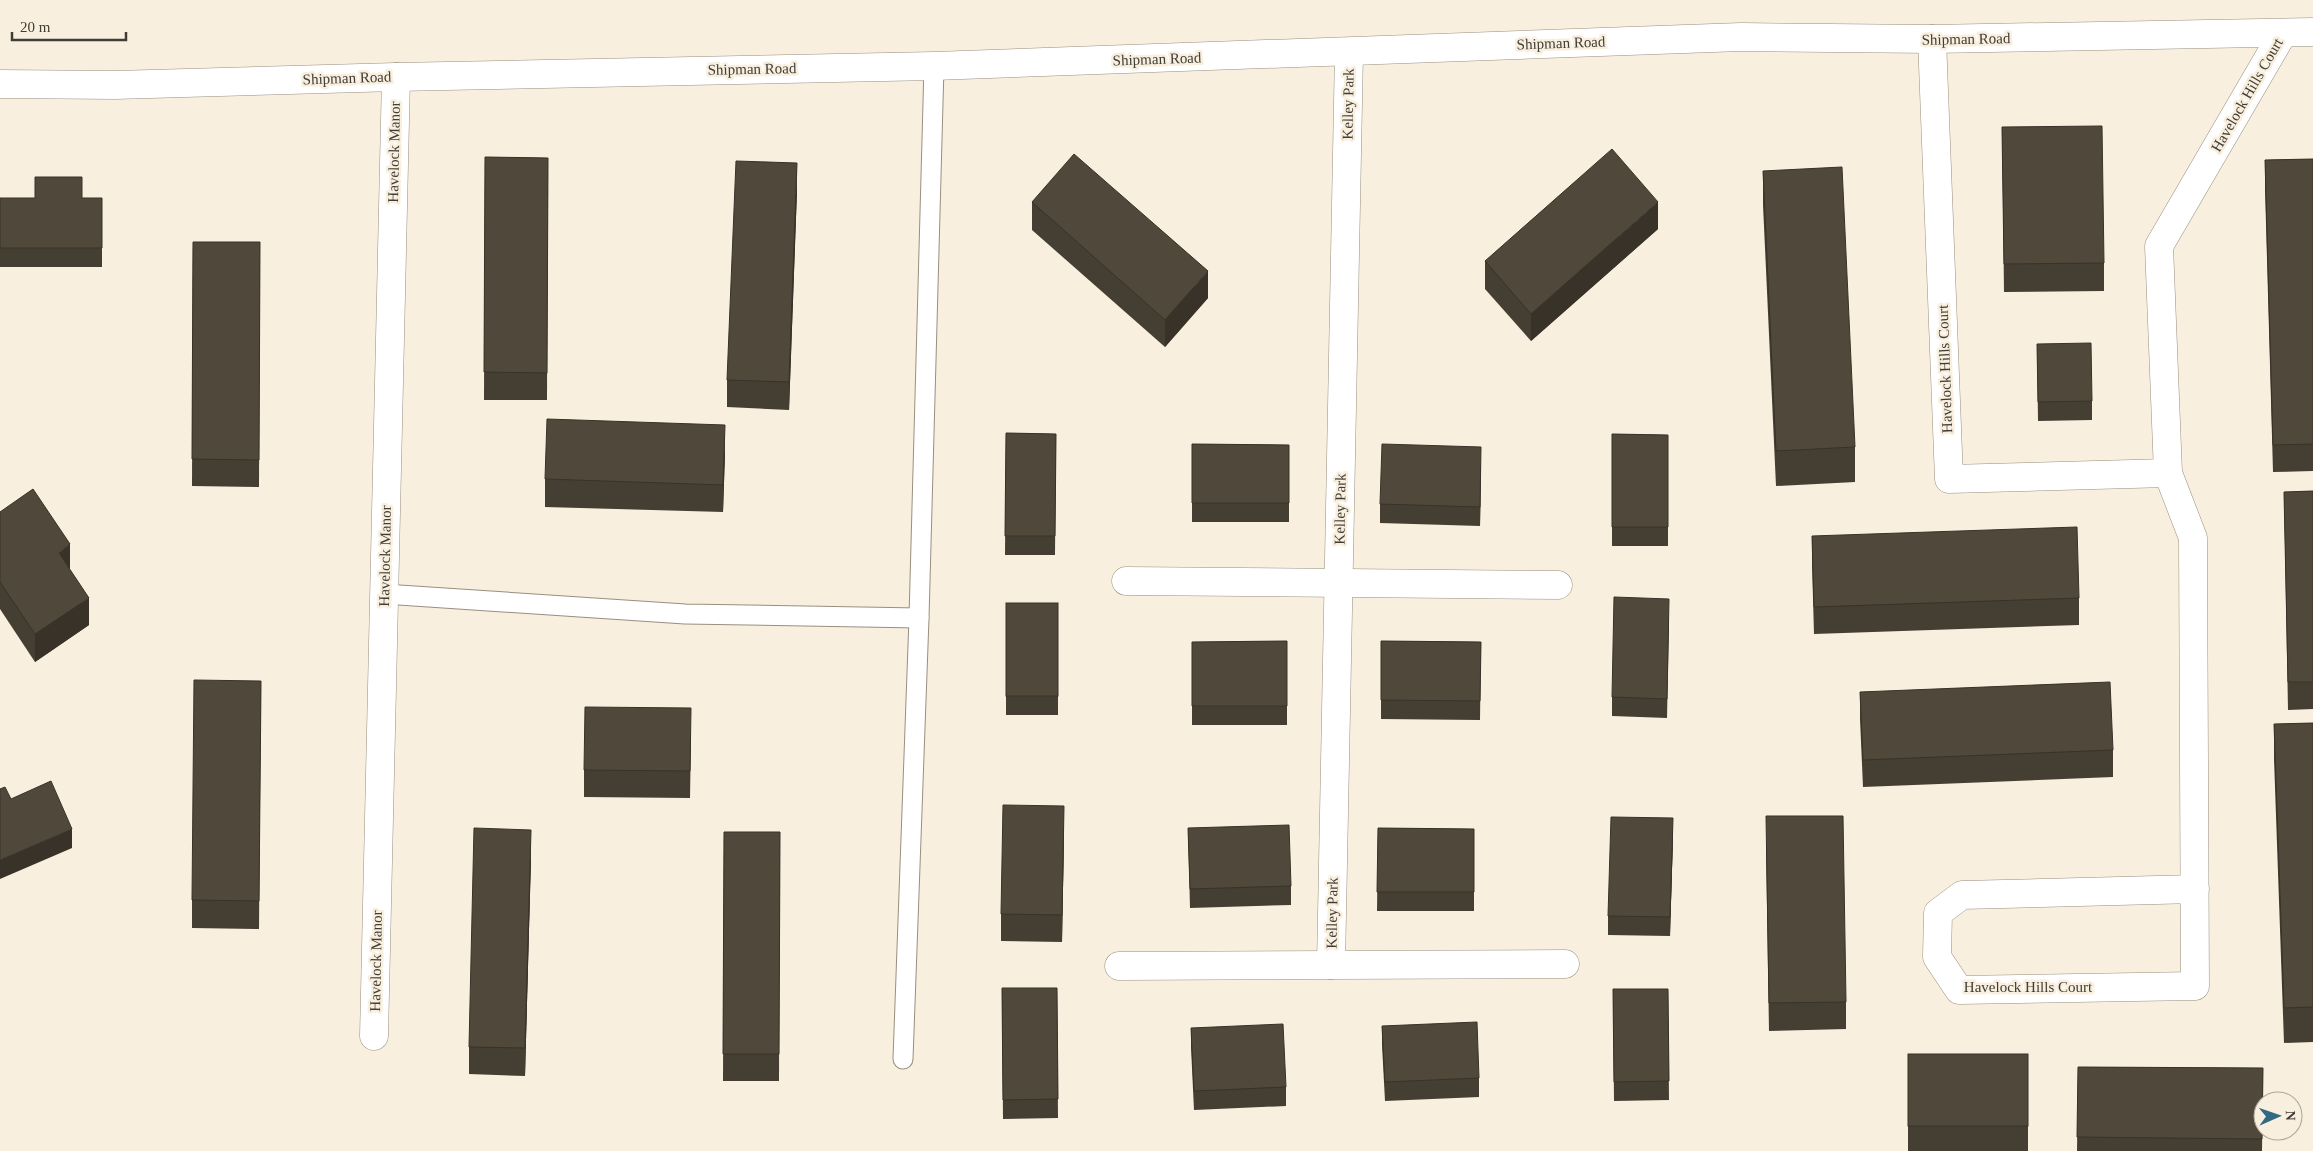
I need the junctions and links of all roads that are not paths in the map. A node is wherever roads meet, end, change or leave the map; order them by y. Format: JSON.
{"nodes":[{"id":1,"x":2313,"y":32,"type":"edge"},
{"id":2,"x":2283,"y":33,"type":"junction"},
{"id":3,"x":1932,"y":39,"type":"junction"},
{"id":4,"x":1349,"y":52,"type":"junction"},
{"id":5,"x":934,"y":66,"type":"junction"},
{"id":6,"x":396,"y":77,"type":"junction"},
{"id":7,"x":0,"y":84,"type":"edge"},
{"id":8,"x":2168,"y":473,"type":"junction"},
{"id":9,"x":1126,"y":581,"type":"dead end"},
{"id":10,"x":1338,"y":583,"type":"junction"},
{"id":11,"x":1558,"y":585,"type":"dead end"},
{"id":12,"x":384,"y":594,"type":"junction"},
{"id":13,"x":919,"y":618,"type":"junction"},
{"id":14,"x":2195,"y":889,"type":"junction"},
{"id":15,"x":1564,"y":964,"type":"dead end"},
{"id":16,"x":1331,"y":965,"type":"junction"},
{"id":17,"x":1119,"y":966,"type":"dead end"},
{"id":18,"x":374,"y":1036,"type":"dead end"},
{"id":19,"x":903,"y":1059,"type":"dead end"}],
"edges":[{"from":1,"to":2,"type":"street","name":"Shipman Road"},
{"from":2,"to":3,"type":"street","name":"Shipman Road"},
{"from":2,"to":8,"type":"street","name":"Havelock Hills Court"},
{"from":3,"to":4,"type":"street","name":"Shipman Road"},
{"from":3,"to":8,"type":"street","name":"Havelock Hills Court"},
{"from":4,"to":5,"type":"street","name":"Shipman Road"},
{"from":4,"to":10,"type":"street","name":"Kelley Park"},
{"from":5,"to":6,"type":"street","name":"Shipman Road"},
{"from":5,"to":13,"type":"lane"},
{"from":6,"to":7,"type":"street","name":"Shipman Road"},
{"from":6,"to":12,"type":"street","name":"Havelock Manor"},
{"from":8,"to":14,"type":"street","name":"Havelock Hills Court"},
{"from":9,"to":10,"type":"street"},
{"from":10,"to":11,"type":"street"},
{"from":10,"to":16,"type":"street","name":"Kelley Park"},
{"from":12,"to":13,"type":"lane"},
{"from":12,"to":18,"type":"street","name":"Havelock Manor"},
{"from":13,"to":19,"type":"lane"},
{"from":14,"to":14,"type":"street","name":"Havelock Hills Court"},
{"from":15,"to":16,"type":"street"},
{"from":16,"to":17,"type":"street"}]}
